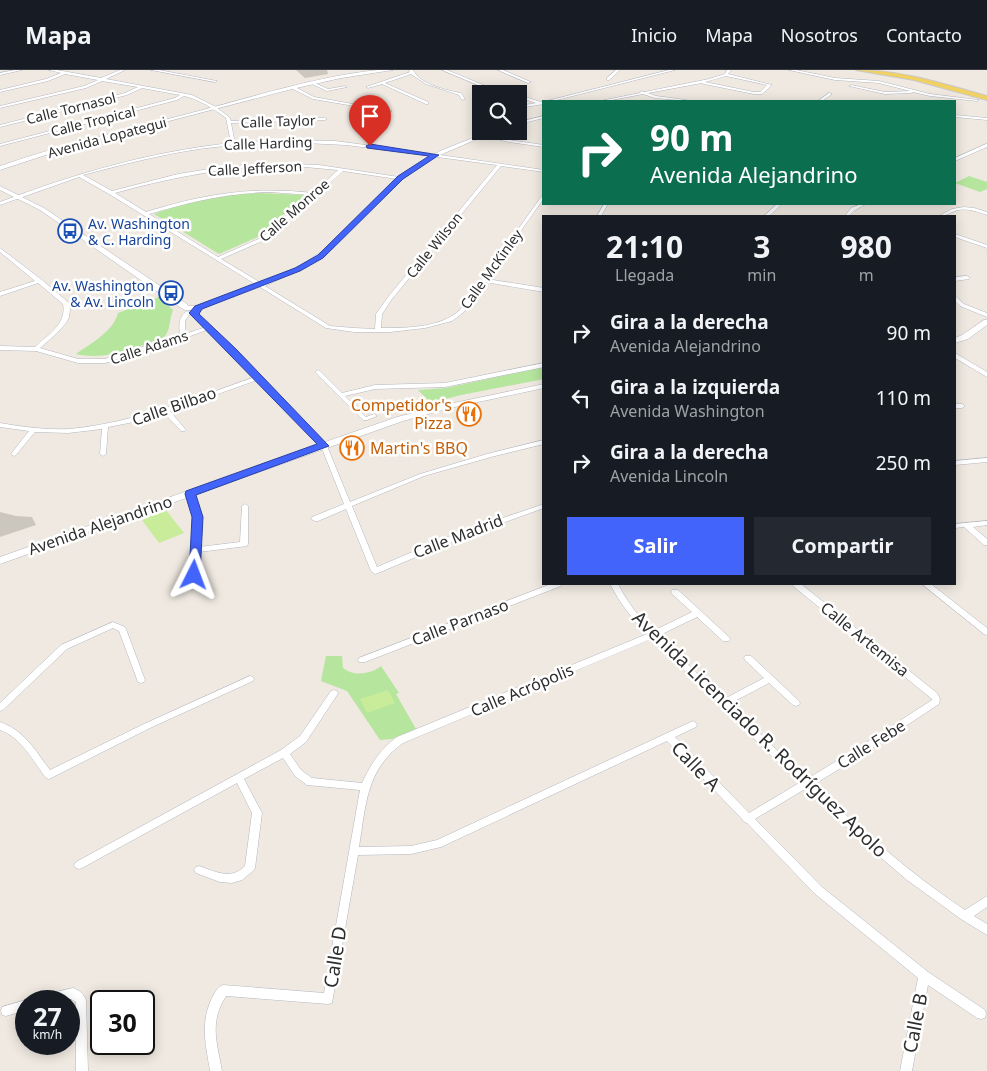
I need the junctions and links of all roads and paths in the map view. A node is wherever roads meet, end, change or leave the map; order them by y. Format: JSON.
{"nodes":[{"id":1,"x":20,"y":70,"type":"edge"},
{"id":2,"x":51,"y":70,"type":"edge"},
{"id":3,"x":123,"y":70,"type":"edge"},
{"id":4,"x":153,"y":70,"type":"edge"},
{"id":5,"x":390,"y":70,"type":"edge"},
{"id":6,"x":444,"y":70,"type":"edge"},
{"id":7,"x":500,"y":70,"type":"edge"},
{"id":8,"x":618,"y":70,"type":"edge"},
{"id":9,"x":673,"y":70,"type":"edge"},
{"id":10,"x":729,"y":70,"type":"edge"},
{"id":11,"x":791,"y":70,"type":"edge"},
{"id":12,"x":859,"y":70,"type":"edge"},
{"id":13,"x":889,"y":70,"type":"edge"},
{"id":14,"x":411,"y":72,"type":"edge"},
{"id":15,"x":64,"y":73,"type":"junction"},
{"id":16,"x":0,"y":74,"type":"edge"},
{"id":17,"x":726,"y":75,"type":"junction"},
{"id":18,"x":608,"y":79,"type":"dead end"},
{"id":19,"x":102,"y":80,"type":"junction"},
{"id":20,"x":215,"y":80,"type":"dead end"},
{"id":21,"x":529,"y":82,"type":"dead end"},
{"id":22,"x":702,"y":82,"type":"junction"},
{"id":23,"x":313,"y":83,"type":"junction"},
{"id":24,"x":382,"y":83,"type":"junction"},
{"id":25,"x":480,"y":85,"type":"edge"},
{"id":26,"x":851,"y":86,"type":"dead end"},
{"id":27,"x":141,"y":87,"type":"junction"},
{"id":28,"x":345,"y":87,"type":"dead end"},
{"id":29,"x":368,"y":87,"type":"dead end"},
{"id":30,"x":294,"y":88,"type":"junction"},
{"id":31,"x":0,"y":91,"type":"edge"},
{"id":32,"x":641,"y":92,"type":"junction"},
{"id":33,"x":915,"y":92,"type":"junction"},
{"id":34,"x":184,"y":94,"type":"junction"},
{"id":35,"x":830,"y":94,"type":"dead end"},
{"id":36,"x":987,"y":94,"type":"edge"},
{"id":37,"x":527,"y":98,"type":"edge"},
{"id":38,"x":987,"y":98,"type":"edge"},
{"id":39,"x":463,"y":99,"type":"dead end"},
{"id":40,"x":553,"y":100,"type":"edge"},
{"id":41,"x":606,"y":100,"type":"edge"},
{"id":42,"x":678,"y":100,"type":"edge"},
{"id":43,"x":821,"y":100,"type":"edge"},
{"id":44,"x":977,"y":100,"type":"dead end"},
{"id":45,"x":427,"y":103,"type":"dead end"},
{"id":46,"x":542,"y":103,"type":"edge"},
{"id":47,"x":527,"y":106,"type":"edge"},
{"id":48,"x":0,"y":107,"type":"edge"},
{"id":49,"x":215,"y":108,"type":"junction"},
{"id":50,"x":390,"y":111,"type":"dead end"},
{"id":51,"x":956,"y":116,"type":"edge"},
{"id":52,"x":542,"y":118,"type":"edge"},
{"id":53,"x":325,"y":119,"type":"dead end"},
{"id":54,"x":987,"y":119,"type":"edge"},
{"id":55,"x":534,"y":120,"type":"junction"},
{"id":56,"x":527,"y":121,"type":"edge"},
{"id":57,"x":230,"y":122,"type":"junction"},
{"id":58,"x":542,"y":122,"type":"edge"},
{"id":59,"x":0,"y":126,"type":"edge"},
{"id":60,"x":472,"y":140,"type":"edge"},
{"id":61,"x":505,"y":140,"type":"edge"},
{"id":62,"x":233,"y":143,"type":"junction"},
{"id":63,"x":0,"y":145,"type":"edge"},
{"id":64,"x":987,"y":145,"type":"edge"},
{"id":65,"x":542,"y":146,"type":"edge"},
{"id":66,"x":436,"y":155,"type":"junction"},
{"id":67,"x":956,"y":160,"type":"edge"},
{"id":68,"x":500,"y":164,"type":"junction"},
{"id":69,"x":0,"y":168,"type":"edge"},
{"id":70,"x":342,"y":169,"type":"junction"},
{"id":71,"x":542,"y":170,"type":"edge"},
{"id":72,"x":79,"y":175,"type":"junction"},
{"id":73,"x":400,"y":178,"type":"junction"},
{"id":74,"x":0,"y":188,"type":"edge"},
{"id":75,"x":111,"y":193,"type":"junction"},
{"id":76,"x":314,"y":194,"type":"junction"},
{"id":77,"x":19,"y":196,"type":"junction"},
{"id":78,"x":542,"y":197,"type":"edge"},
{"id":79,"x":0,"y":204,"type":"edge"},
{"id":80,"x":779,"y":205,"type":"edge"},
{"id":81,"x":862,"y":205,"type":"edge"},
{"id":82,"x":145,"y":214,"type":"junction"},
{"id":83,"x":987,"y":214,"type":"edge"},
{"id":84,"x":767,"y":215,"type":"edge"},
{"id":85,"x":848,"y":215,"type":"edge"},
{"id":86,"x":943,"y":215,"type":"edge"},
{"id":87,"x":956,"y":235,"type":"edge"},
{"id":88,"x":987,"y":247,"type":"edge"},
{"id":89,"x":0,"y":250,"type":"edge"},
{"id":90,"x":3,"y":256,"type":"edge"},
{"id":91,"x":217,"y":259,"type":"junction"},
{"id":92,"x":967,"y":278,"type":"dead end"},
{"id":93,"x":956,"y":279,"type":"edge"},
{"id":94,"x":484,"y":280,"type":"junction"},
{"id":95,"x":40,"y":281,"type":"junction"},
{"id":96,"x":258,"y":285,"type":"junction"},
{"id":97,"x":542,"y":290,"type":"edge"},
{"id":98,"x":0,"y":294,"type":"edge"},
{"id":99,"x":956,"y":299,"type":"edge"},
{"id":100,"x":191,"y":311,"type":"junction"},
{"id":101,"x":987,"y":315,"type":"edge"},
{"id":102,"x":987,"y":322,"type":"edge"},
{"id":103,"x":209,"y":328,"type":"junction"},
{"id":104,"x":378,"y":329,"type":"junction"},
{"id":105,"x":183,"y":337,"type":"junction"},
{"id":106,"x":956,"y":341,"type":"edge"},
{"id":107,"x":0,"y":348,"type":"edge"},
{"id":108,"x":36,"y":349,"type":"junction"},
{"id":109,"x":956,"y":356,"type":"edge"},
{"id":110,"x":542,"y":364,"type":"edge"},
{"id":111,"x":318,"y":372,"type":"dead end"},
{"id":112,"x":987,"y":375,"type":"edge"},
{"id":113,"x":258,"y":378,"type":"junction"},
{"id":114,"x":542,"y":386,"type":"edge"},
{"id":115,"x":341,"y":395,"type":"junction"},
{"id":116,"x":168,"y":412,"type":"junction"},
{"id":117,"x":374,"y":416,"type":"dead end"},
{"id":118,"x":0,"y":425,"type":"edge"},
{"id":119,"x":104,"y":427,"type":"junction"},
{"id":120,"x":33,"y":430,"type":"junction"},
{"id":121,"x":183,"y":430,"type":"dead end"},
{"id":122,"x":542,"y":443,"type":"edge"},
{"id":123,"x":324,"y":446,"type":"junction"},
{"id":124,"x":14,"y":454,"type":"dead end"},
{"id":125,"x":103,"y":454,"type":"dead end"},
{"id":126,"x":987,"y":460,"type":"edge"},
{"id":127,"x":956,"y":463,"type":"edge"},
{"id":128,"x":190,"y":494,"type":"junction"},
{"id":129,"x":245,"y":506,"type":"dead end"},
{"id":130,"x":348,"y":506,"type":"junction"},
{"id":131,"x":542,"y":507,"type":"edge"},
{"id":132,"x":315,"y":519,"type":"dead end"},
{"id":133,"x":987,"y":523,"type":"edge"},
{"id":134,"x":966,"y":525,"type":"junction"},
{"id":135,"x":956,"y":526,"type":"edge"},
{"id":136,"x":987,"y":543,"type":"edge"},
{"id":137,"x":196,"y":550,"type":"junction"},
{"id":138,"x":0,"y":561,"type":"edge"},
{"id":139,"x":194,"y":575,"type":"dead end"},
{"id":140,"x":555,"y":585,"type":"edge"},
{"id":141,"x":615,"y":585,"type":"edge"},
{"id":142,"x":797,"y":585,"type":"edge"},
{"id":143,"x":927,"y":585,"type":"edge"},
{"id":144,"x":675,"y":592,"type":"dead end"},
{"id":145,"x":698,"y":613,"type":"junction"},
{"id":146,"x":987,"y":632,"type":"edge"},
{"id":147,"x":654,"y":635,"type":"junction"},
{"id":148,"x":726,"y":639,"type":"dead end"},
{"id":149,"x":748,"y":658,"type":"dead end"},
{"id":150,"x":362,"y":660,"type":"dead end"},
{"id":151,"x":250,"y":678,"type":"dead end"},
{"id":152,"x":770,"y":679,"type":"junction"},
{"id":153,"x":141,"y":680,"type":"dead end"},
{"id":154,"x":334,"y":693,"type":"dead end"},
{"id":155,"x":934,"y":695,"type":"joint"},
{"id":156,"x":722,"y":703,"type":"junction"},
{"id":157,"x":796,"y":703,"type":"dead end"},
{"id":158,"x":0,"y":708,"type":"edge"},
{"id":159,"x":693,"y":725,"type":"dead end"},
{"id":160,"x":0,"y":726,"type":"edge"},
{"id":161,"x":669,"y":737,"type":"junction"},
{"id":162,"x":284,"y":753,"type":"junction"},
{"id":163,"x":239,"y":778,"type":"junction"},
{"id":164,"x":806,"y":784,"type":"junction"},
{"id":165,"x":365,"y":787,"type":"junction"},
{"id":166,"x":747,"y":819,"type":"junction"},
{"id":167,"x":353,"y":851,"type":"junction"},
{"id":168,"x":79,"y":865,"type":"dead end"},
{"id":169,"x":199,"y":870,"type":"dead end"},
{"id":170,"x":987,"y":901,"type":"edge"},
{"id":171,"x":965,"y":916,"type":"junction"},
{"id":172,"x":987,"y":930,"type":"edge"},
{"id":173,"x":924,"y":976,"type":"junction"},
{"id":174,"x":80,"y":999,"type":"edge"},
{"id":175,"x":15,"y":1008,"type":"edge"},
{"id":176,"x":6,"y":1011,"type":"dead end"},
{"id":177,"x":981,"y":1014,"type":"dead end"},
{"id":178,"x":82,"y":1071,"type":"edge"},
{"id":179,"x":216,"y":1071,"type":"edge"},
{"id":180,"x":906,"y":1071,"type":"edge"}],
"edges":[{"from":1,"to":16,"type":"street"},
{"from":2,"to":15,"type":"street"},
{"from":3,"to":19,"type":"street"},
{"from":4,"to":20,"type":"street"},
{"from":5,"to":23,"type":"street","name":"Avenida Lopategui"},
{"from":6,"to":25,"type":"street"},
{"from":7,"to":21,"type":"street"},
{"from":8,"to":18,"type":"street"},
{"from":9,"to":40,"type":"street"},
{"from":10,"to":17,"type":"street"},
{"from":11,"to":33,"type":"street"},
{"from":12,"to":38,"type":"main road"},
{"from":13,"to":36,"type":"main road"},
{"from":14,"to":24,"type":"street"},
{"from":14,"to":39,"type":"street"},
{"from":15,"to":19,"type":"street"},
{"from":15,"to":31,"type":"street"},
{"from":17,"to":22,"type":"street"},
{"from":17,"to":22,"type":"street"},
{"from":19,"to":27,"type":"street"},
{"from":19,"to":48,"type":"street"},
{"from":22,"to":32,"type":"street"},
{"from":23,"to":28,"type":"street"},
{"from":23,"to":30,"type":"street","name":"Avenida Lopategui"},
{"from":24,"to":29,"type":"street"},
{"from":24,"to":45,"type":"street"},
{"from":26,"to":33,"type":"street"},
{"from":27,"to":34,"type":"street"},
{"from":27,"to":59,"type":"street","name":"Calle Tornasol"},
{"from":30,"to":49,"type":"street","name":"Avenida Lopategui"},
{"from":30,"to":50,"type":"street"},
{"from":32,"to":41,"type":"street"},
{"from":32,"to":42,"type":"street"},
{"from":33,"to":44,"type":"street"},
{"from":34,"to":49,"type":"street"},
{"from":34,"to":63,"type":"street","name":"Calle Tropical"},
{"from":35,"to":43,"type":"street"},
{"from":37,"to":46,"type":"street"},
{"from":46,"to":47,"type":"street"},
{"from":49,"to":57,"type":"street"},
{"from":49,"to":69,"type":"street","name":"Avenida Lopategui"},
{"from":51,"to":54,"type":"street"},
{"from":52,"to":55,"type":"street"},
{"from":53,"to":57,"type":"street","name":"Calle Taylor"},
{"from":55,"to":56,"type":"street"},
{"from":55,"to":58,"type":"street"},
{"from":57,"to":62,"type":"street"},
{"from":60,"to":66,"type":"street"},
{"from":61,"to":65,"type":"street"},
{"from":62,"to":66,"type":"street","name":"Calle Harding"},
{"from":62,"to":72,"type":"street","name":"Calle Harding"},
{"from":64,"to":67,"type":"street"},
{"from":66,"to":68,"type":"street","name":"Calle Harding"},
{"from":66,"to":73,"type":"street"},
{"from":68,"to":71,"type":"street","name":"Calle Harding"},
{"from":68,"to":104,"type":"street","name":"Calle Wilson"},
{"from":70,"to":73,"type":"street","name":"Calle Jefferson"},
{"from":70,"to":75,"type":"street","name":"Calle Jefferson"},
{"from":70,"to":76,"type":"street","name":"Calle Monroe"},
{"from":72,"to":75,"type":"street","name":"Calle McKinley"},
{"from":72,"to":77,"type":"street","name":"Calle Harding"},
{"from":73,"to":96,"type":"street"},
{"from":74,"to":77,"type":"street"},
{"from":75,"to":82,"type":"street","name":"Calle McKinley"},
{"from":76,"to":82,"type":"street"},
{"from":76,"to":91,"type":"street","name":"Calle Monroe"},
{"from":77,"to":79,"type":"street","name":"Calle Harding"},
{"from":77,"to":100,"type":"street"},
{"from":78,"to":94,"type":"street","name":"Calle McKinley"},
{"from":80,"to":84,"type":"street"},
{"from":81,"to":85,"type":"street"},
{"from":82,"to":91,"type":"street","name":"Calle McKinley"},
{"from":83,"to":86,"type":"street"},
{"from":87,"to":88,"type":"street"},
{"from":89,"to":90,"type":"street"},
{"from":90,"to":95,"type":"street"},
{"from":91,"to":96,"type":"street","name":"Calle McKinley"},
{"from":92,"to":93,"type":"street"},
{"from":94,"to":97,"type":"street"},
{"from":94,"to":104,"type":"street","name":"Calle McKinley"},
{"from":95,"to":98,"type":"street"},
{"from":95,"to":108,"type":"street"},
{"from":96,"to":100,"type":"street"},
{"from":96,"to":104,"type":"street","name":"Calle McKinley"},
{"from":99,"to":101,"type":"street"},
{"from":100,"to":103,"type":"street"},
{"from":100,"to":105,"type":"street"},
{"from":102,"to":106,"type":"street"},
{"from":103,"to":105,"type":"street","name":"Calle Adams"},
{"from":103,"to":113,"type":"street"},
{"from":105,"to":108,"type":"street","name":"Calle Adams"},
{"from":107,"to":108,"type":"street","name":"Calle Adams"},
{"from":109,"to":112,"type":"street"},
{"from":110,"to":115,"type":"street"},
{"from":111,"to":115,"type":"street"},
{"from":113,"to":116,"type":"street","name":"Calle Bilbao"},
{"from":113,"to":123,"type":"street"},
{"from":114,"to":123,"type":"street","name":"Avenida Alejandrino"},
{"from":115,"to":117,"type":"street"},
{"from":116,"to":119,"type":"street","name":"Calle Bilbao"},
{"from":116,"to":121,"type":"street"},
{"from":118,"to":120,"type":"street","name":"Calle Bilbao"},
{"from":119,"to":120,"type":"street","name":"Calle Bilbao"},
{"from":119,"to":125,"type":"street"},
{"from":120,"to":124,"type":"street"},
{"from":122,"to":130,"type":"street"},
{"from":123,"to":128,"type":"street","name":"Avenida Alejandrino"},
{"from":123,"to":130,"type":"street"},
{"from":126,"to":127,"type":"street"},
{"from":128,"to":137,"type":"street"},
{"from":128,"to":138,"type":"street","name":"Avenida Alejandrino"},
{"from":129,"to":137,"type":"street"},
{"from":130,"to":131,"type":"street","name":"Calle Madrid"},
{"from":130,"to":132,"type":"street"},
{"from":133,"to":134,"type":"street"},
{"from":134,"to":135,"type":"street"},
{"from":134,"to":136,"type":"street"},
{"from":137,"to":139,"type":"street"},
{"from":140,"to":150,"type":"street","name":"Calle Parnaso"},
{"from":141,"to":147,"type":"street","name":"Avenida Licenciado R. Rodríguez Apolo"},
{"from":142,"to":155,"type":"street","name":"Calle Artemisa"},
{"from":143,"to":146,"type":"street"},
{"from":144,"to":145,"type":"street"},
{"from":145,"to":147,"type":"street","name":"Calle Acrópolis"},
{"from":145,"to":148,"type":"street"},
{"from":147,"to":156,"type":"street","name":"Avenida Licenciado R. Rodríguez Apolo"},
{"from":147,"to":165,"type":"street","name":"Calle Acrópolis"},
{"from":149,"to":152,"type":"street"},
{"from":151,"to":160,"type":"street"},
{"from":152,"to":156,"type":"street"},
{"from":152,"to":157,"type":"street"},
{"from":153,"to":158,"type":"street"},
{"from":154,"to":162,"type":"street"},
{"from":155,"to":164,"type":"street","name":"Calle Febe"},
{"from":156,"to":164,"type":"street","name":"Avenida Licenciado R. Rodríguez Apolo"},
{"from":159,"to":161,"type":"street"},
{"from":161,"to":166,"type":"street","name":"Calle A"},
{"from":161,"to":167,"type":"street","name":"Calle A"},
{"from":162,"to":163,"type":"street"},
{"from":162,"to":165,"type":"street"},
{"from":163,"to":168,"type":"street"},
{"from":163,"to":169,"type":"street"},
{"from":164,"to":166,"type":"street","name":"Calle Febe"},
{"from":164,"to":171,"type":"street","name":"Avenida Licenciado R. Rodríguez Apolo"},
{"from":165,"to":167,"type":"street","name":"Calle D"},
{"from":166,"to":173,"type":"street","name":"Calle A"},
{"from":167,"to":179,"type":"street","name":"Calle D"},
{"from":170,"to":171,"type":"street"},
{"from":171,"to":172,"type":"street","name":"Avenida Licenciado R. Rodríguez Apolo"},
{"from":173,"to":177,"type":"street","name":"Calle A"},
{"from":173,"to":180,"type":"street","name":"Calle B"},
{"from":174,"to":178,"type":"street"},
{"from":175,"to":176,"type":"street"}]}
